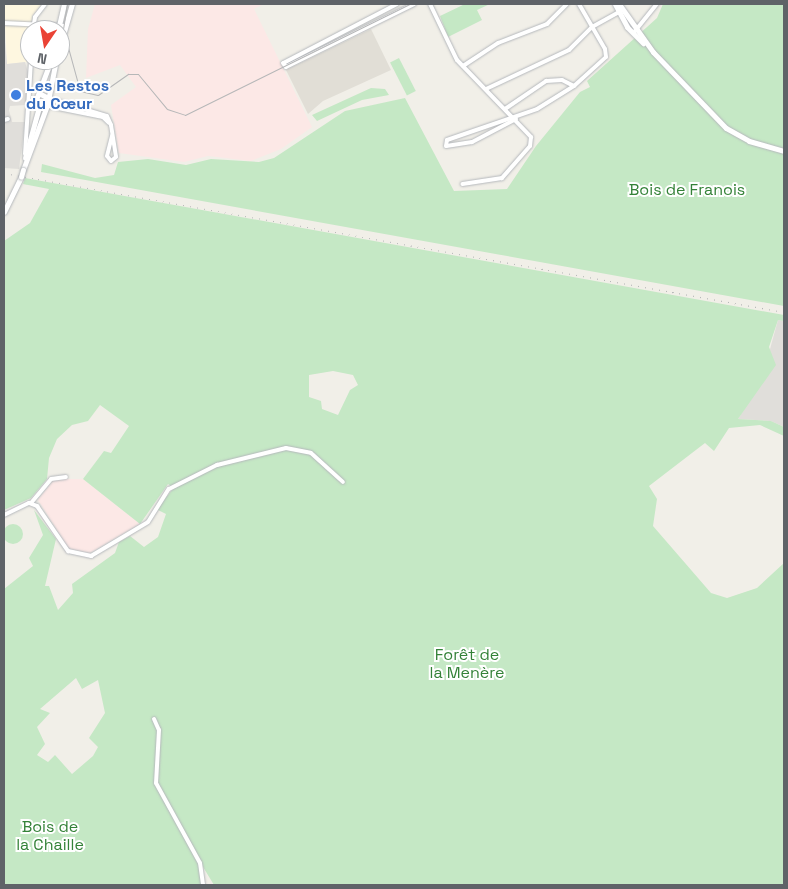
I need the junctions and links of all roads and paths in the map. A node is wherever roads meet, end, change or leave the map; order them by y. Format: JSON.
{"nodes":[{"id":1,"x":45,"y":4,"type":"edge"},
{"id":2,"x":64,"y":4,"type":"edge"},
{"id":3,"x":72,"y":4,"type":"edge"},
{"id":4,"x":397,"y":4,"type":"edge"},
{"id":5,"x":414,"y":4,"type":"edge"},
{"id":6,"x":430,"y":4,"type":"edge"},
{"id":7,"x":567,"y":4,"type":"edge"},
{"id":8,"x":579,"y":4,"type":"edge"},
{"id":9,"x":657,"y":4,"type":"edge"},
{"id":10,"x":619,"y":8,"type":"edge"},
{"id":11,"x":40,"y":12,"type":"junction"},
{"id":12,"x":36,"y":20,"type":"edge"},
{"id":13,"x":40,"y":20,"type":"edge"},
{"id":14,"x":60,"y":20,"type":"edge"},
{"id":15,"x":68,"y":20,"type":"edge"},
{"id":16,"x":4,"y":23,"type":"edge"},
{"id":17,"x":20,"y":24,"type":"edge"},
{"id":18,"x":592,"y":27,"type":"junction"},
{"id":19,"x":633,"y":32,"type":"junction"},
{"id":20,"x":463,"y":66,"type":"junction"},
{"id":21,"x":31,"y":70,"type":"edge"},
{"id":22,"x":48,"y":70,"type":"edge"},
{"id":23,"x":54,"y":70,"type":"edge"},
{"id":24,"x":574,"y":86,"type":"junction"},
{"id":25,"x":486,"y":89,"type":"junction"},
{"id":26,"x":29,"y":92,"type":"junction"},
{"id":27,"x":41,"y":94,"type":"junction"},
{"id":28,"x":37,"y":98,"type":"junction"},
{"id":29,"x":50,"y":98,"type":"junction"},
{"id":30,"x":39,"y":107,"type":"junction"},
{"id":31,"x":47,"y":107,"type":"junction"},
{"id":32,"x":505,"y":109,"type":"junction"},
{"id":33,"x":90,"y":112,"type":"junction"},
{"id":34,"x":516,"y":119,"type":"junction"},
{"id":35,"x":784,"y":151,"type":"edge"},
{"id":36,"x":112,"y":153,"type":"dead end"},
{"id":37,"x":25,"y":159,"type":"junction"},
{"id":38,"x":23,"y":170,"type":"junction"},
{"id":39,"x":462,"y":184,"type":"dead end"},
{"id":40,"x":4,"y":212,"type":"edge"},
{"id":41,"x":66,"y":477,"type":"dead end"},
{"id":42,"x":343,"y":482,"type":"dead end"},
{"id":43,"x":31,"y":503,"type":"junction"},
{"id":44,"x":4,"y":515,"type":"edge"},
{"id":45,"x":154,"y":719,"type":"dead end"},
{"id":46,"x":203,"y":885,"type":"edge"}],
"edges":[{"from":1,"to":11,"type":"street"},
{"from":2,"to":14,"type":"street"},
{"from":3,"to":15,"type":"street"},
{"from":4,"to":5,"type":"street"},
{"from":6,"to":20,"type":"street"},
{"from":7,"to":20,"type":"street"},
{"from":8,"to":18,"type":"street"},
{"from":9,"to":19,"type":"street"},
{"from":10,"to":18,"type":"street"},
{"from":10,"to":19,"type":"main road"},
{"from":11,"to":12,"type":"street"},
{"from":11,"to":13,"type":"street"},
{"from":16,"to":17,"type":"street"},
{"from":18,"to":24,"type":"street"},
{"from":18,"to":25,"type":"street"},
{"from":19,"to":35,"type":"main road"},
{"from":20,"to":25,"type":"street"},
{"from":21,"to":26,"type":"street"},
{"from":22,"to":27,"type":"street"},
{"from":23,"to":29,"type":"street"},
{"from":24,"to":32,"type":"street"},
{"from":24,"to":34,"type":"street"},
{"from":25,"to":32,"type":"street"},
{"from":26,"to":28,"type":"street"},
{"from":26,"to":37,"type":"street"},
{"from":27,"to":28,"type":"street"},
{"from":27,"to":29,"type":"street"},
{"from":28,"to":30,"type":"street"},
{"from":29,"to":31,"type":"street"},
{"from":29,"to":33,"type":"street"},
{"from":30,"to":31,"type":"street"},
{"from":30,"to":37,"type":"street"},
{"from":31,"to":33,"type":"street"},
{"from":31,"to":38,"type":"street"},
{"from":32,"to":34,"type":"street"},
{"from":33,"to":36,"type":"street"},
{"from":34,"to":34,"type":"street"},
{"from":34,"to":39,"type":"street"},
{"from":37,"to":38,"type":"street"},
{"from":38,"to":40,"type":"street","bridge":true},
{"from":41,"to":43,"type":"street"},
{"from":42,"to":43,"type":"street"},
{"from":43,"to":44,"type":"street"},
{"from":45,"to":46,"type":"street"}]}
